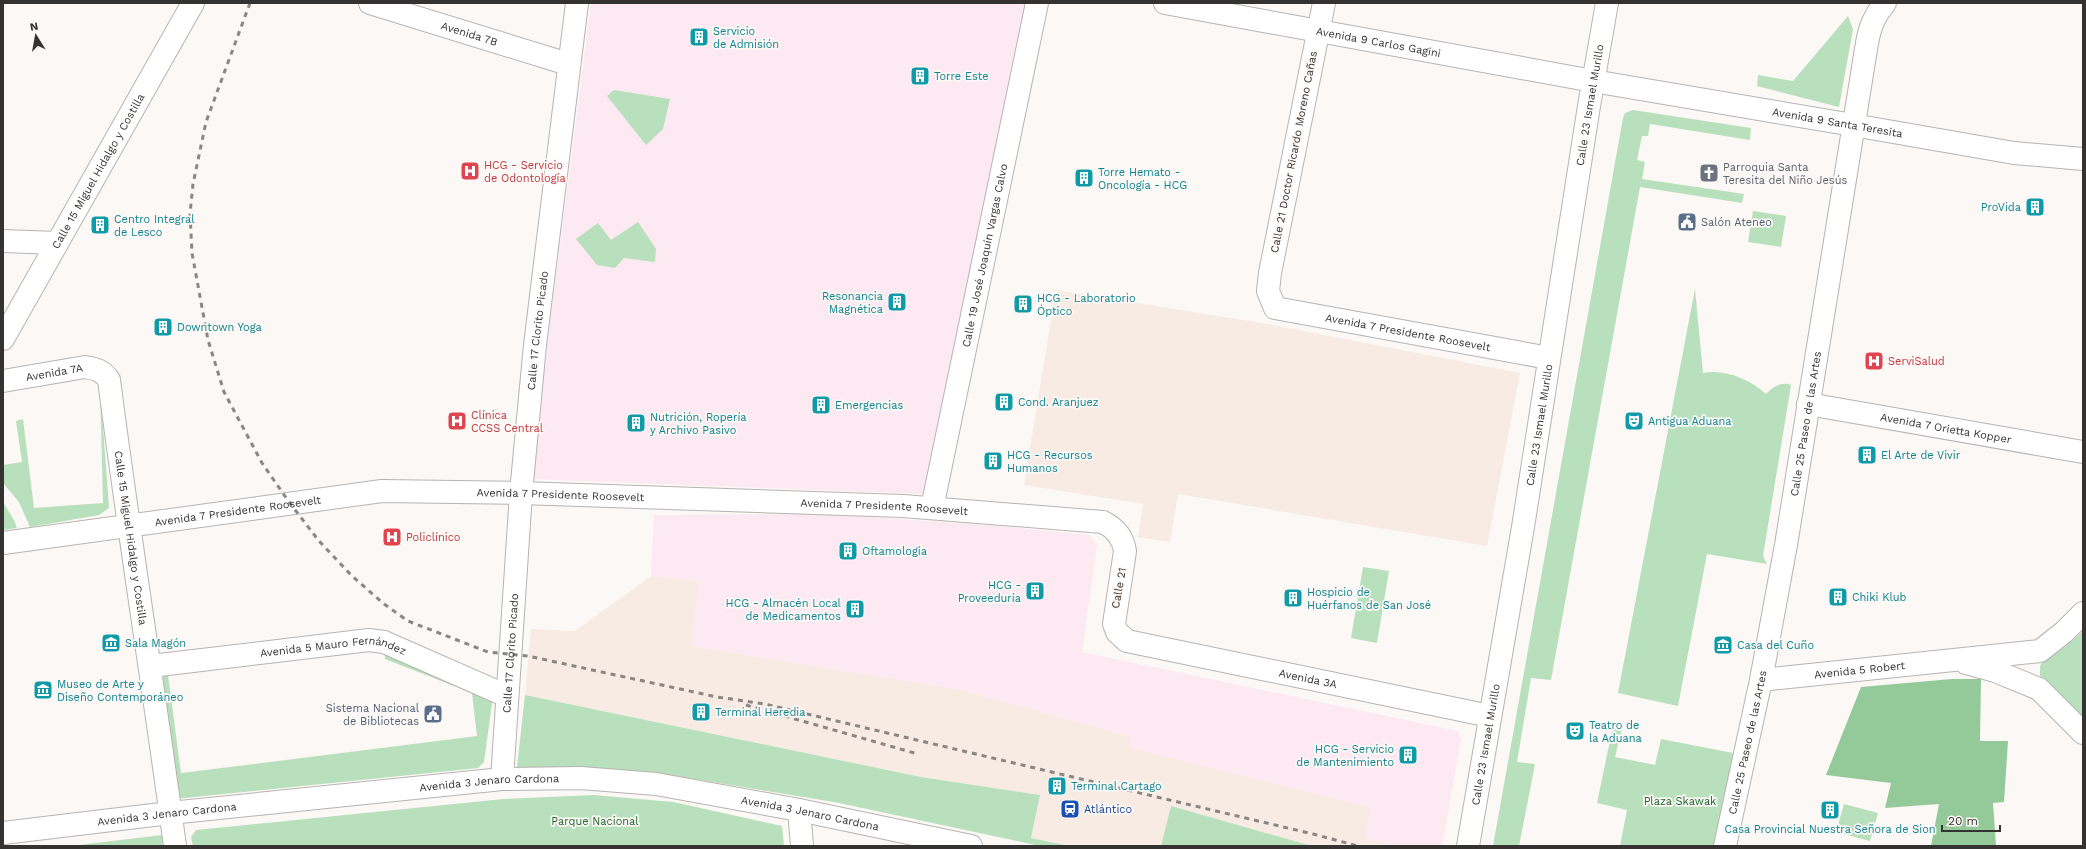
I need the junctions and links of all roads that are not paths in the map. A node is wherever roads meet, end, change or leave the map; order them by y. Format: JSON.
{"nodes":[{"id":1,"x":193,"y":3,"type":"edge"},
{"id":2,"x":370,"y":3,"type":"edge"},
{"id":3,"x":577,"y":3,"type":"edge"},
{"id":4,"x":1037,"y":3,"type":"edge"},
{"id":5,"x":1165,"y":3,"type":"edge"},
{"id":6,"x":1324,"y":3,"type":"edge"},
{"id":7,"x":1607,"y":3,"type":"edge"},
{"id":8,"x":1885,"y":3,"type":"edge"},
{"id":9,"x":1319,"y":30,"type":"junction"},
{"id":10,"x":568,"y":64,"type":"junction"},
{"id":11,"x":1593,"y":81,"type":"junction"},
{"id":12,"x":1853,"y":125,"type":"junction"},
{"id":13,"x":2083,"y":159,"type":"edge"},
{"id":14,"x":3,"y":241,"type":"edge"},
{"id":15,"x":57,"y":242,"type":"junction"},
{"id":16,"x":1271,"y":300,"type":"joint"},
{"id":17,"x":3,"y":339,"type":"edge"},
{"id":18,"x":1550,"y":358,"type":"junction"},
{"id":19,"x":104,"y":373,"type":"joint"},
{"id":20,"x":3,"y":381,"type":"edge"},
{"id":21,"x":1808,"y":404,"type":"junction"},
{"id":22,"x":2083,"y":452,"type":"edge"},
{"id":23,"x":521,"y":492,"type":"junction"},
{"id":24,"x":932,"y":508,"type":"junction"},
{"id":25,"x":128,"y":525,"type":"junction"},
{"id":26,"x":1117,"y":532,"type":"joint"},
{"id":27,"x":3,"y":543,"type":"edge"},
{"id":28,"x":2083,"y":613,"type":"edge"},
{"id":29,"x":1127,"y":641,"type":"joint"},
{"id":30,"x":2040,"y":651,"type":"junction"},
{"id":31,"x":1957,"y":660,"type":"junction"},
{"id":32,"x":151,"y":666,"type":"junction"},
{"id":33,"x":1761,"y":680,"type":"junction"},
{"id":34,"x":2034,"y":687,"type":"junction"},
{"id":35,"x":506,"y":696,"type":"junction"},
{"id":36,"x":1490,"y":716,"type":"junction"},
{"id":37,"x":2083,"y":733,"type":"edge"},
{"id":38,"x":502,"y":780,"type":"junction"},
{"id":39,"x":799,"y":810,"type":"junction"},
{"id":40,"x":170,"y":813,"type":"junction"},
{"id":41,"x":3,"y":833,"type":"edge"},
{"id":42,"x":175,"y":846,"type":"edge"},
{"id":43,"x":802,"y":846,"type":"edge"},
{"id":44,"x":972,"y":846,"type":"edge"},
{"id":45,"x":1468,"y":846,"type":"edge"},
{"id":46,"x":1725,"y":846,"type":"edge"}],
"edges":[{"from":1,"to":15,"type":"street","name":"Calle 15 Miguel Hidalgo y Costilla"},
{"from":2,"to":10,"type":"street","name":"Avenida 7B"},
{"from":3,"to":10,"type":"street","name":"Calle 17 Clorito Picado"},
{"from":4,"to":24,"type":"street","name":"Calle 19 José Joaquín Vargas Calvo"},
{"from":5,"to":9,"type":"street","name":"Avenida 9 Carlos Gagini"},
{"from":6,"to":9,"type":"street","name":"Calle 21 Doctor Ricardo Moreno Cañas"},
{"from":7,"to":11,"type":"street","name":"Calle 23 Ismael Murillo"},
{"from":8,"to":12,"type":"street","name":"Calle 25 Paseo de las Artes"},
{"from":9,"to":11,"type":"street","name":"Avenida 9 Carlos Gagini"},
{"from":9,"to":16,"type":"street","name":"Calle 21 Doctor Ricardo Moreno Cañas"},
{"from":10,"to":23,"type":"street","name":"Calle 17 Clorito Picado"},
{"from":11,"to":12,"type":"street","name":"Avenida 9 Santa Teresita"},
{"from":11,"to":18,"type":"street","name":"Calle 23 Ismael Murillo"},
{"from":12,"to":13,"type":"street","name":"Avenida 9 Santa Teresita"},
{"from":12,"to":21,"type":"street","name":"Calle 25 Paseo de las Artes"},
{"from":14,"to":15,"type":"street"},
{"from":15,"to":17,"type":"street","name":"Calle 15 Miguel Hidalgo y Costilla"},
{"from":16,"to":18,"type":"street","name":"Avenida 7 Presidente Roosevelt"},
{"from":18,"to":36,"type":"street","name":"Calle 23 Ismael Murillo"},
{"from":19,"to":20,"type":"street","name":"Avenida 7A"},
{"from":19,"to":25,"type":"street","name":"Calle 15 Miguel Hidalgo y Costilla"},
{"from":21,"to":22,"type":"street","name":"Avenida 7 Orietta Kopper"},
{"from":21,"to":33,"type":"street","name":"Calle 25 Paseo de las Artes"},
{"from":23,"to":24,"type":"street","name":"Avenida 7 Presidente Roosevelt"},
{"from":23,"to":25,"type":"street","name":"Avenida 7 Presidente Roosevelt"},
{"from":23,"to":35,"type":"street","name":"Calle 17 Clorito Picado"},
{"from":24,"to":26,"type":"street","name":"Avenida 7 Presidente Roosevelt"},
{"from":25,"to":27,"type":"street","name":"Avenida 7 Presidente Roosevelt"},
{"from":25,"to":32,"type":"street","name":"Calle 15 Miguel Hidalgo y Costilla"},
{"from":26,"to":29,"type":"street","name":"Calle 21"},
{"from":28,"to":30,"type":"street"},
{"from":29,"to":36,"type":"street","name":"Avenida 3A"},
{"from":30,"to":31,"type":"street","name":"Avenida 5 Robert"},
{"from":30,"to":34,"type":"street"},
{"from":31,"to":33,"type":"street","name":"Avenida 5 Robert"},
{"from":31,"to":34,"type":"street","name":"Avenida 5 Robert"},
{"from":32,"to":35,"type":"street","name":"Avenida 5 Mauro Fernández"},
{"from":32,"to":40,"type":"street","name":"Calle 15 Miguel Hidalgo y Costilla"},
{"from":33,"to":46,"type":"street","name":"Calle 25 Paseo de las Artes"},
{"from":34,"to":37,"type":"street","name":"Avenida 5 Robert"},
{"from":35,"to":38,"type":"street","name":"Calle 17 Clorito Picado"},
{"from":36,"to":45,"type":"street","name":"Calle 23 Ismael Murillo"},
{"from":38,"to":39,"type":"street","name":"Avenida 3 Jenaro Cardona"},
{"from":38,"to":40,"type":"street","name":"Avenida 3 Jenaro Cardona"},
{"from":39,"to":43,"type":"street"},
{"from":39,"to":44,"type":"street","name":"Avenida 3 Jenaro Cardona"},
{"from":40,"to":41,"type":"street","name":"Avenida 3 Jenaro Cardona"},
{"from":40,"to":42,"type":"street","name":"Calle 15 Miguel Hidalgo y Costilla"}]}
